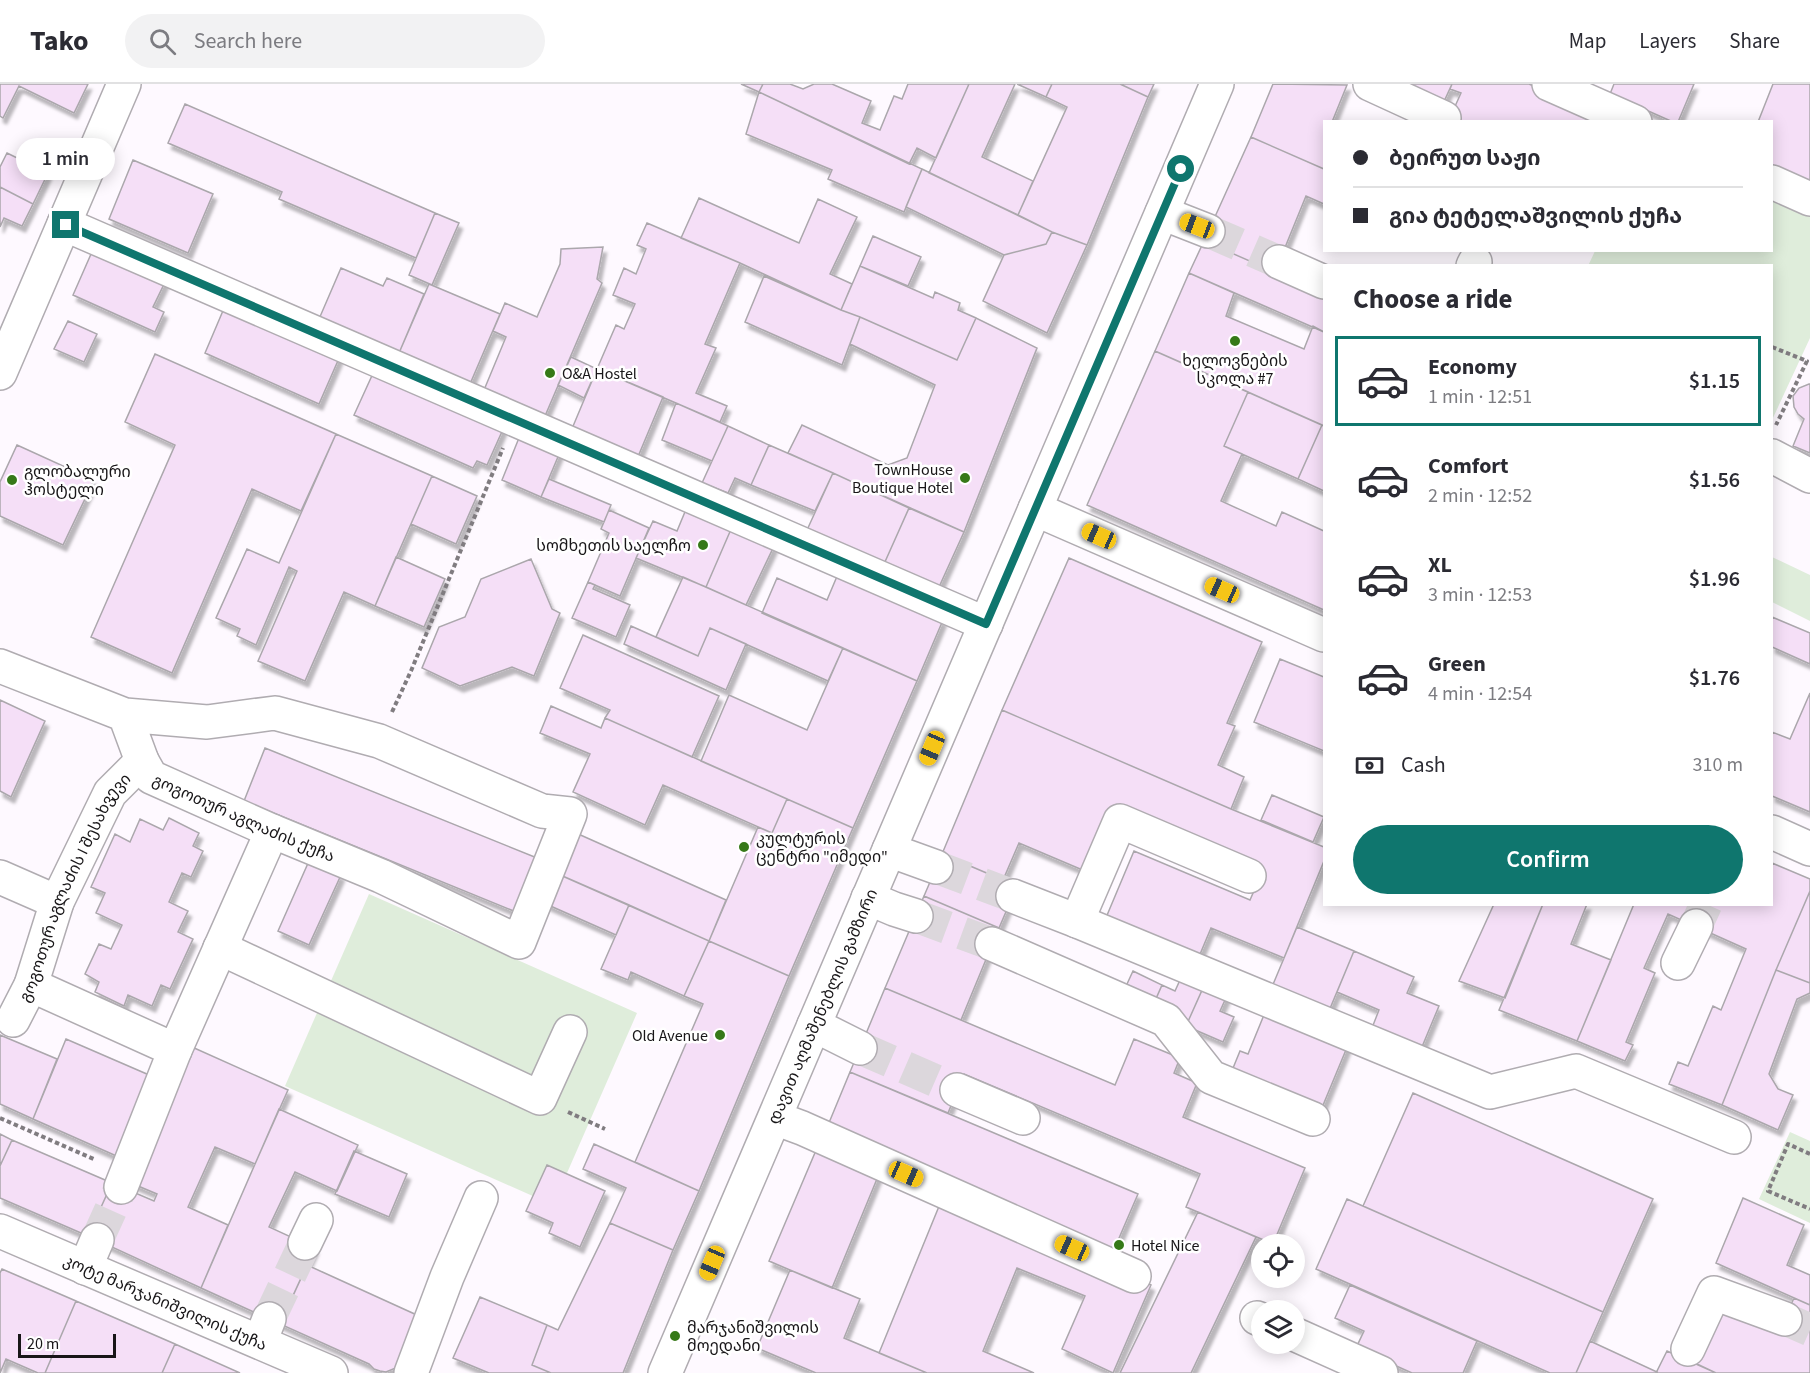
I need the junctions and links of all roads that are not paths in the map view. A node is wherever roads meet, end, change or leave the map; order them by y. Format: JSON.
{"nodes":[{"id":1,"x":124,"y":84,"type":"edge"},
{"id":2,"x":1217,"y":84,"type":"edge"},
{"id":3,"x":1370,"y":84,"type":"edge"},
{"id":4,"x":1549,"y":84,"type":"edge"},
{"id":5,"x":1444,"y":118,"type":"dead end"},
{"id":6,"x":1630,"y":120,"type":"edge"},
{"id":7,"x":1773,"y":182,"type":"edge"},
{"id":8,"x":1810,"y":199,"type":"edge"},
{"id":9,"x":1162,"y":213,"type":"junction"},
{"id":10,"x":64,"y":224,"type":"junction"},
{"id":11,"x":1208,"y":231,"type":"tunnel mouth"},
{"id":12,"x":1279,"y":262,"type":"tunnel mouth"},
{"id":13,"x":1323,"y":282,"type":"edge"},
{"id":14,"x":0,"y":374,"type":"edge"},
{"id":15,"x":1773,"y":457,"type":"edge"},
{"id":16,"x":1810,"y":476,"type":"edge"},
{"id":17,"x":1035,"y":509,"type":"junction"},
{"id":18,"x":986,"y":624,"type":"junction"},
{"id":19,"x":1323,"y":635,"type":"edge"},
{"id":20,"x":0,"y":666,"type":"edge"},
{"id":21,"x":125,"y":716,"type":"junction"},
{"id":22,"x":142,"y":761,"type":"junction"},
{"id":23,"x":272,"y":831,"type":"junction"},
{"id":24,"x":1773,"y":832,"type":"edge"},
{"id":25,"x":1810,"y":849,"type":"edge"},
{"id":26,"x":889,"y":850,"type":"junction"},
{"id":27,"x":936,"y":867,"type":"tunnel mouth"},
{"id":28,"x":1249,"y":876,"type":"dead end"},
{"id":29,"x":0,"y":877,"type":"edge"},
{"id":30,"x":1012,"y":896,"type":"tunnel mouth"},
{"id":31,"x":868,"y":898,"type":"junction"},
{"id":32,"x":57,"y":902,"type":"junction"},
{"id":33,"x":916,"y":915,"type":"tunnel mouth"},
{"id":34,"x":1077,"y":921,"type":"junction"},
{"id":35,"x":1696,"y":926,"type":"tunnel mouth"},
{"id":36,"x":993,"y":944,"type":"tunnel mouth"},
{"id":37,"x":220,"y":948,"type":"junction"},
{"id":38,"x":1678,"y":963,"type":"dead end"},
{"id":39,"x":31,"y":985,"type":"junction"},
{"id":40,"x":14,"y":1020,"type":"dead end"},
{"id":41,"x":814,"y":1025,"type":"junction"},
{"id":42,"x":570,"y":1032,"type":"dead end"},
{"id":43,"x":860,"y":1048,"type":"tunnel mouth"},
{"id":44,"x":175,"y":1050,"type":"junction"},
{"id":45,"x":957,"y":1090,"type":"tunnel mouth"},
{"id":46,"x":775,"y":1118,"type":"junction"},
{"id":47,"x":1023,"y":1118,"type":"dead end"},
{"id":48,"x":1313,"y":1119,"type":"dead end"},
{"id":49,"x":1734,"y":1137,"type":"dead end"},
{"id":50,"x":124,"y":1180,"type":"tunnel mouth"},
{"id":51,"x":481,"y":1198,"type":"dead end"},
{"id":52,"x":0,"y":1231,"type":"edge"},
{"id":53,"x":1134,"y":1276,"type":"dead end"},
{"id":54,"x":1785,"y":1319,"type":"tunnel mouth"},
{"id":55,"x":1305,"y":1339,"type":"edge"},
{"id":56,"x":1688,"y":1349,"type":"dead end"},
{"id":57,"x":667,"y":1370,"type":"edge"},
{"id":58,"x":331,"y":1373,"type":"edge"},
{"id":59,"x":411,"y":1373,"type":"edge"},
{"id":60,"x":1381,"y":1373,"type":"edge"}],
"edges":[{"from":1,"to":10,"type":"street"},
{"from":2,"to":9,"type":"street","name":"დავით აღმაშენებლის გამზირი"},
{"from":3,"to":5,"type":"street"},
{"from":4,"to":6,"type":"street"},
{"from":7,"to":8,"type":"street"},
{"from":9,"to":11,"type":"street"},
{"from":9,"to":17,"type":"street","name":"დავით აღმაშენებლის გამზირი"},
{"from":10,"to":14,"type":"street"},
{"from":10,"to":18,"type":"street"},
{"from":12,"to":13,"type":"street"},
{"from":15,"to":16,"type":"street"},
{"from":17,"to":18,"type":"street","name":"დავით აღმაშენებლის გამზირი"},
{"from":17,"to":19,"type":"street"},
{"from":18,"to":26,"type":"street","name":"დავით აღმაშენებლის გამზირი"},
{"from":20,"to":21,"type":"street"},
{"from":21,"to":22,"type":"street","name":"გოგოთურ აგლაძის ქუჩა"},
{"from":21,"to":23,"type":"street","name":"გოგოთურ აგლაძის ქუჩა"},
{"from":22,"to":23,"type":"street","name":"გოგოთურ აგლაძის ქუჩა"},
{"from":22,"to":32,"type":"street","name":"გოგოთურ აგლაძის I შესახვევი"},
{"from":23,"to":37,"type":"street"},
{"from":24,"to":25,"type":"street"},
{"from":26,"to":27,"type":"street"},
{"from":26,"to":31,"type":"street","name":"დავით აღმაშენებლის გამზირი"},
{"from":28,"to":34,"type":"street"},
{"from":29,"to":32,"type":"street"},
{"from":30,"to":34,"type":"street"},
{"from":31,"to":33,"type":"street"},
{"from":31,"to":41,"type":"street","name":"დავით აღმაშენებლის გამზირი"},
{"from":32,"to":39,"type":"street","name":"გოგოთურ აგლაძის I შესახვევი"},
{"from":34,"to":49,"type":"street"},
{"from":35,"to":38,"type":"street"},
{"from":36,"to":48,"type":"street"},
{"from":37,"to":42,"type":"street"},
{"from":37,"to":44,"type":"street"},
{"from":39,"to":40,"type":"street","name":"გოგოთურ აგლაძის I შესახვევი"},
{"from":39,"to":44,"type":"street"},
{"from":41,"to":43,"type":"street"},
{"from":41,"to":46,"type":"street","name":"დავით აღმაშენებლის გამზირი"},
{"from":44,"to":50,"type":"street"},
{"from":45,"to":47,"type":"street"},
{"from":46,"to":53,"type":"street"},
{"from":46,"to":57,"type":"street","name":"დავით აღმაშენებლის გამზირი"},
{"from":51,"to":59,"type":"street"},
{"from":52,"to":58,"type":"street","name":"კოტე მარჯანიშვილის ქუჩა"},
{"from":54,"to":56,"type":"street"},
{"from":55,"to":60,"type":"street"}]}
